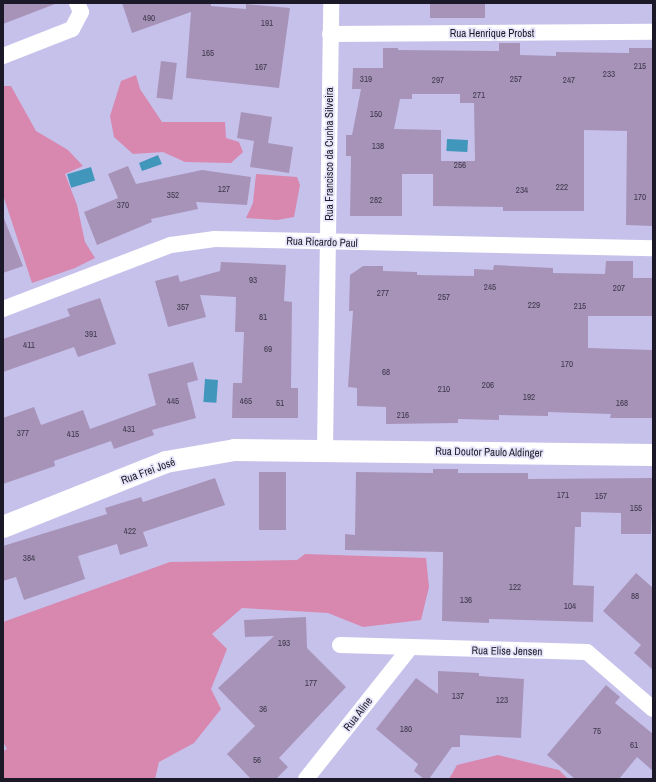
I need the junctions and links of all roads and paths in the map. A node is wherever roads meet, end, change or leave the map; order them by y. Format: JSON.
{"nodes":[{"id":1,"x":77,"y":3,"type":"edge"},
{"id":2,"x":331,"y":3,"type":"edge"},
{"id":3,"x":653,"y":32,"type":"edge"},
{"id":4,"x":330,"y":34,"type":"junction"},
{"id":5,"x":3,"y":56,"type":"edge"},
{"id":6,"x":328,"y":243,"type":"junction"},
{"id":7,"x":653,"y":248,"type":"edge"},
{"id":8,"x":3,"y":309,"type":"edge"},
{"id":9,"x":324,"y":450,"type":"junction"},
{"id":10,"x":653,"y":454,"type":"edge"},
{"id":11,"x":3,"y":528,"type":"edge"},
{"id":12,"x":340,"y":645,"type":"dead end"},
{"id":13,"x":409,"y":649,"type":"junction"},
{"id":14,"x":653,"y":709,"type":"edge"},
{"id":15,"x":306,"y":779,"type":"edge"}],
"edges":[{"from":1,"to":5,"type":"street"},
{"from":2,"to":4,"type":"street","name":"Rua Francisco da Cunha Silveira"},
{"from":3,"to":4,"type":"street","name":"Rua Henrique Probst"},
{"from":4,"to":6,"type":"street","name":"Rua Francisco da Cunha Silveira"},
{"from":6,"to":7,"type":"street","name":"Rua Ricardo Paul"},
{"from":6,"to":8,"type":"street","name":"Rua Ricardo Paul"},
{"from":6,"to":9,"type":"street","name":"Rua Francisco da Cunha Silveira"},
{"from":9,"to":10,"type":"street","name":"Rua Doutor Paulo Aldinger"},
{"from":9,"to":11,"type":"street","name":"Rua Frei José"},
{"from":12,"to":13,"type":"street","name":"Rua Elise Jensen"},
{"from":13,"to":14,"type":"street","name":"Rua Elise Jensen"},
{"from":13,"to":15,"type":"street","name":"Rua Aline"}]}
